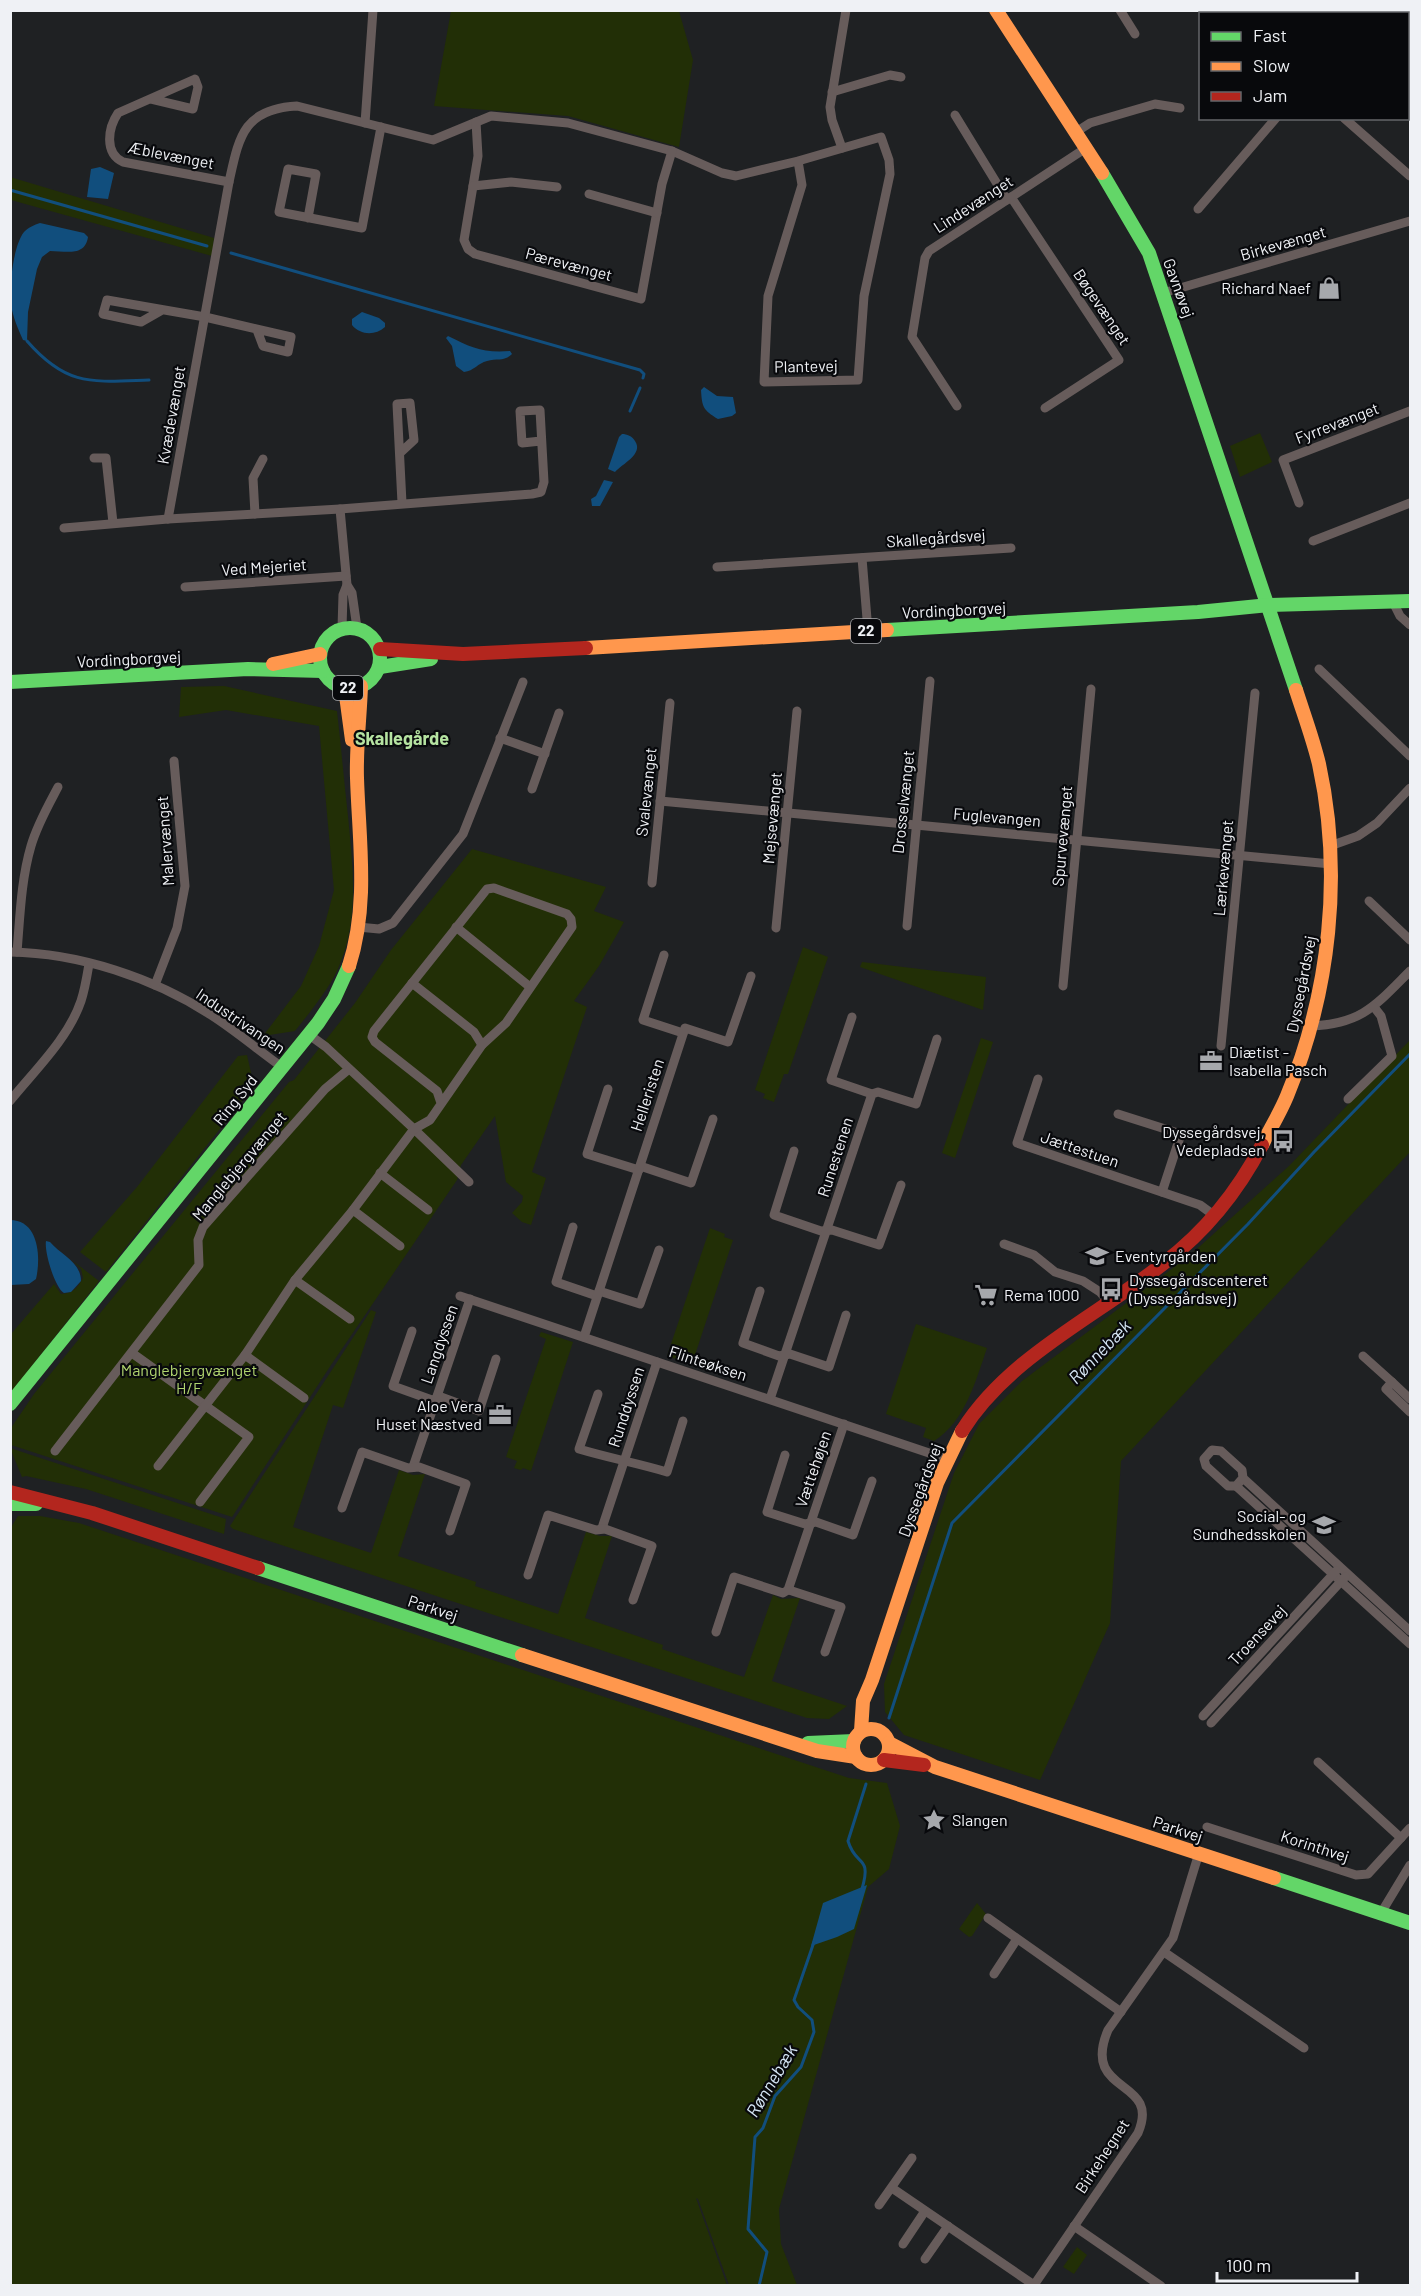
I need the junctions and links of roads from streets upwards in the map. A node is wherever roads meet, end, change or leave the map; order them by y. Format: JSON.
{"nodes":[{"id":1,"x":373,"y":10,"type":"edge"},
{"id":2,"x":846,"y":10,"type":"edge"},
{"id":3,"x":996,"y":10,"type":"edge"},
{"id":4,"x":1120,"y":10,"type":"edge"},
{"id":5,"x":1135,"y":34,"type":"dead end"},
{"id":6,"x":901,"y":77,"type":"dead end"},
{"id":7,"x":832,"y":92,"type":"junction"},
{"id":8,"x":151,"y":99,"type":"junction"},
{"id":9,"x":1179,"y":108,"type":"dead end"},
{"id":10,"x":955,"y":115,"type":"dead end"},
{"id":11,"x":1274,"y":120,"type":"edge"},
{"id":12,"x":1346,"y":120,"type":"edge"},
{"id":13,"x":476,"y":122,"type":"junction"},
{"id":14,"x":364,"y":123,"type":"junction"},
{"id":15,"x":381,"y":127,"type":"junction"},
{"id":16,"x":1076,"y":132,"type":"junction"},
{"id":17,"x":842,"y":148,"type":"junction"},
{"id":18,"x":1086,"y":148,"type":"junction"},
{"id":19,"x":672,"y":151,"type":"junction"},
{"id":20,"x":798,"y":161,"type":"junction"},
{"id":21,"x":722,"y":173,"type":"joint"},
{"id":22,"x":1410,"y":176,"type":"edge"},
{"id":23,"x":229,"y":182,"type":"junction"},
{"id":24,"x":473,"y":186,"type":"junction"},
{"id":25,"x":557,"y":188,"type":"dead end"},
{"id":26,"x":589,"y":194,"type":"dead end"},
{"id":27,"x":1009,"y":199,"type":"junction"},
{"id":28,"x":1198,"y":208,"type":"dead end"},
{"id":29,"x":657,"y":213,"type":"junction"},
{"id":30,"x":308,"y":218,"type":"junction"},
{"id":31,"x":1410,"y":221,"type":"edge"},
{"id":32,"x":1163,"y":293,"type":"junction"},
{"id":33,"x":162,"y":310,"type":"junction"},
{"id":34,"x":205,"y":317,"type":"junction"},
{"id":35,"x":257,"y":330,"type":"dead end"},
{"id":36,"x":957,"y":406,"type":"dead end"},
{"id":37,"x":1045,"y":408,"type":"dead end"},
{"id":38,"x":1410,"y":411,"type":"edge"},
{"id":39,"x":541,"y":441,"type":"dead end"},
{"id":40,"x":400,"y":453,"type":"junction"},
{"id":41,"x":94,"y":458,"type":"dead end"},
{"id":42,"x":263,"y":459,"type":"dead end"},
{"id":43,"x":402,"y":503,"type":"junction"},
{"id":44,"x":1299,"y":503,"type":"dead end"},
{"id":45,"x":1410,"y":503,"type":"edge"},
{"id":46,"x":340,"y":509,"type":"junction"},
{"id":47,"x":255,"y":514,"type":"junction"},
{"id":48,"x":168,"y":519,"type":"junction"},
{"id":49,"x":112,"y":523,"type":"junction"},
{"id":50,"x":64,"y":528,"type":"dead end"},
{"id":51,"x":1313,"y":541,"type":"dead end"},
{"id":52,"x":1011,"y":548,"type":"dead end"},
{"id":53,"x":862,"y":558,"type":"junction"},
{"id":54,"x":717,"y":567,"type":"dead end"},
{"id":55,"x":347,"y":580,"type":"junction"},
{"id":56,"x":185,"y":587,"type":"dead end"},
{"id":57,"x":1410,"y":601,"type":"edge"},
{"id":58,"x":1393,"y":602,"type":"junction"},
{"id":59,"x":1269,"y":605,"type":"junction"},
{"id":60,"x":1410,"y":625,"type":"edge"},
{"id":61,"x":342,"y":628,"type":"junction"},
{"id":62,"x":357,"y":628,"type":"junction"},
{"id":63,"x":868,"y":631,"type":"junction"},
{"id":64,"x":380,"y":649,"type":"junction"},
{"id":65,"x":320,"y":654,"type":"junction"},
{"id":66,"x":463,"y":654,"type":"junction"},
{"id":67,"x":380,"y":667,"type":"junction"},
{"id":68,"x":248,"y":669,"type":"junction"},
{"id":69,"x":1319,"y":669,"type":"dead end"},
{"id":70,"x":323,"y":671,"type":"junction"},
{"id":71,"x":930,"y":681,"type":"dead end"},
{"id":72,"x":10,"y":682,"type":"edge"},
{"id":73,"x":523,"y":682,"type":"dead end"},
{"id":74,"x":361,"y":686,"type":"junction"},
{"id":75,"x":345,"y":688,"type":"junction"},
{"id":76,"x":1091,"y":689,"type":"dead end"},
{"id":77,"x":1254,"y":693,"type":"dead end"},
{"id":78,"x":670,"y":703,"type":"dead end"},
{"id":79,"x":797,"y":711,"type":"dead end"},
{"id":80,"x":559,"y":712,"type":"dead end"},
{"id":81,"x":500,"y":738,"type":"junction"},
{"id":82,"x":544,"y":754,"type":"junction"},
{"id":83,"x":1410,"y":756,"type":"edge"},
{"id":84,"x":174,"y":761,"type":"dead end"},
{"id":85,"x":357,"y":774,"type":"junction"},
{"id":86,"x":58,"y":787,"type":"dead end"},
{"id":87,"x":532,"y":789,"type":"dead end"},
{"id":88,"x":1410,"y":789,"type":"edge"},
{"id":89,"x":660,"y":801,"type":"junction"},
{"id":90,"x":787,"y":813,"type":"junction"},
{"id":91,"x":915,"y":825,"type":"junction"},
{"id":92,"x":1077,"y":840,"type":"junction"},
{"id":93,"x":1330,"y":846,"type":"junction"},
{"id":94,"x":1239,"y":855,"type":"junction"},
{"id":95,"x":1331,"y":864,"type":"junction"},
{"id":96,"x":652,"y":883,"type":"dead end"},
{"id":97,"x":1369,"y":901,"type":"dead end"},
{"id":98,"x":907,"y":926,"type":"dead end"},
{"id":99,"x":358,"y":927,"type":"junction"},
{"id":100,"x":456,"y":927,"type":"junction"},
{"id":101,"x":776,"y":928,"type":"dead end"},
{"id":102,"x":1410,"y":940,"type":"edge"},
{"id":103,"x":14,"y":952,"type":"edge"},
{"id":104,"x":664,"y":955,"type":"dead end"},
{"id":105,"x":89,"y":964,"type":"junction"},
{"id":106,"x":1410,"y":971,"type":"edge"},
{"id":107,"x":751,"y":976,"type":"dead end"},
{"id":108,"x":412,"y":983,"type":"junction"},
{"id":109,"x":155,"y":985,"type":"junction"},
{"id":110,"x":1063,"y":986,"type":"dead end"},
{"id":111,"x":530,"y":987,"type":"junction"},
{"id":112,"x":1374,"y":1007,"type":"junction"},
{"id":113,"x":852,"y":1017,"type":"dead end"},
{"id":114,"x":1311,"y":1026,"type":"junction"},
{"id":115,"x":684,"y":1033,"type":"junction"},
{"id":116,"x":308,"y":1034,"type":"junction"},
{"id":117,"x":937,"y":1039,"type":"dead end"},
{"id":118,"x":482,"y":1045,"type":"junction"},
{"id":119,"x":1221,"y":1046,"type":"dead end"},
{"id":120,"x":282,"y":1067,"type":"junction"},
{"id":121,"x":349,"y":1068,"type":"junction"},
{"id":122,"x":1038,"y":1079,"type":"dead end"},
{"id":123,"x":609,"y":1089,"type":"dead end"},
{"id":124,"x":872,"y":1094,"type":"junction"},
{"id":125,"x":1348,"y":1099,"type":"dead end"},
{"id":126,"x":10,"y":1101,"type":"edge"},
{"id":127,"x":441,"y":1103,"type":"junction"},
{"id":128,"x":1118,"y":1114,"type":"dead end"},
{"id":129,"x":713,"y":1119,"type":"dead end"},
{"id":130,"x":414,"y":1129,"type":"junction"},
{"id":131,"x":794,"y":1151,"type":"dead end"},
{"id":132,"x":639,"y":1168,"type":"junction"},
{"id":133,"x":380,"y":1173,"type":"junction"},
{"id":134,"x":469,"y":1182,"type":"dead end"},
{"id":135,"x":901,"y":1185,"type":"dead end"},
{"id":136,"x":1162,"y":1192,"type":"junction"},
{"id":137,"x":352,"y":1210,"type":"junction"},
{"id":138,"x":428,"y":1210,"type":"dead end"},
{"id":139,"x":1215,"y":1216,"type":"junction"},
{"id":140,"x":573,"y":1227,"type":"dead end"},
{"id":141,"x":826,"y":1230,"type":"junction"},
{"id":142,"x":1004,"y":1244,"type":"dead end"},
{"id":143,"x":400,"y":1246,"type":"dead end"},
{"id":144,"x":660,"y":1250,"type":"dead end"},
{"id":145,"x":295,"y":1280,"type":"junction"},
{"id":146,"x":760,"y":1291,"type":"dead end"},
{"id":147,"x":598,"y":1293,"type":"junction"},
{"id":148,"x":460,"y":1296,"type":"dead end"},
{"id":149,"x":470,"y":1299,"type":"junction"},
{"id":150,"x":1108,"y":1303,"type":"junction"},
{"id":151,"x":846,"y":1315,"type":"dead end"},
{"id":152,"x":350,"y":1319,"type":"dead end"},
{"id":153,"x":412,"y":1330,"type":"dead end"},
{"id":154,"x":584,"y":1337,"type":"junction"},
{"id":155,"x":132,"y":1353,"type":"junction"},
{"id":156,"x":785,"y":1354,"type":"junction"},
{"id":157,"x":246,"y":1355,"type":"junction"},
{"id":158,"x":1363,"y":1356,"type":"dead end"},
{"id":159,"x":496,"y":1359,"type":"dead end"},
{"id":160,"x":657,"y":1362,"type":"junction"},
{"id":161,"x":1389,"y":1386,"type":"junction"},
{"id":162,"x":598,"y":1394,"type":"dead end"},
{"id":163,"x":304,"y":1398,"type":"dead end"},
{"id":164,"x":436,"y":1398,"type":"junction"},
{"id":165,"x":770,"y":1399,"type":"junction"},
{"id":166,"x":1410,"y":1399,"type":"edge"},
{"id":167,"x":12,"y":1403,"type":"edge"},
{"id":168,"x":205,"y":1405,"type":"junction"},
{"id":169,"x":1410,"y":1412,"type":"edge"},
{"id":170,"x":683,"y":1421,"type":"dead end"},
{"id":171,"x":844,"y":1424,"type":"junction"},
{"id":172,"x":55,"y":1451,"type":"dead end"},
{"id":173,"x":785,"y":1455,"type":"dead end"},
{"id":174,"x":947,"y":1459,"type":"junction"},
{"id":175,"x":624,"y":1461,"type":"junction"},
{"id":176,"x":158,"y":1466,"type":"dead end"},
{"id":177,"x":413,"y":1467,"type":"junction"},
{"id":178,"x":872,"y":1481,"type":"dead end"},
{"id":179,"x":1239,"y":1482,"type":"dead end"},
{"id":180,"x":10,"y":1492,"type":"edge"},
{"id":181,"x":200,"y":1502,"type":"dead end"},
{"id":182,"x":10,"y":1504,"type":"edge"},
{"id":183,"x":56,"y":1504,"type":"junction"},
{"id":184,"x":342,"y":1508,"type":"dead end"},
{"id":185,"x":810,"y":1524,"type":"junction"},
{"id":186,"x":602,"y":1528,"type":"junction"},
{"id":187,"x":450,"y":1531,"type":"dead end"},
{"id":188,"x":1340,"y":1574,"type":"junction"},
{"id":189,"x":528,"y":1575,"type":"dead end"},
{"id":190,"x":788,"y":1590,"type":"junction"},
{"id":191,"x":633,"y":1600,"type":"dead end"},
{"id":192,"x":1410,"y":1631,"type":"edge"},
{"id":193,"x":716,"y":1632,"type":"dead end"},
{"id":194,"x":1410,"y":1644,"type":"edge"},
{"id":195,"x":825,"y":1652,"type":"dead end"},
{"id":196,"x":1203,"y":1716,"type":"dead end"},
{"id":197,"x":1211,"y":1723,"type":"dead end"},
{"id":198,"x":863,"y":1733,"type":"junction"},
{"id":199,"x":889,"y":1743,"type":"junction"},
{"id":200,"x":800,"y":1744,"type":"junction"},
{"id":201,"x":856,"y":1757,"type":"junction"},
{"id":202,"x":884,"y":1760,"type":"junction"},
{"id":203,"x":1317,"y":1762,"type":"dead end"},
{"id":204,"x":935,"y":1767,"type":"junction"},
{"id":205,"x":1208,"y":1827,"type":"dead end"},
{"id":206,"x":1410,"y":1828,"type":"edge"},
{"id":207,"x":1401,"y":1838,"type":"junction"},
{"id":208,"x":1199,"y":1853,"type":"junction"},
{"id":209,"x":1410,"y":1865,"type":"edge"},
{"id":210,"x":1381,"y":1913,"type":"junction"},
{"id":211,"x":988,"y":1918,"type":"dead end"},
{"id":212,"x":1410,"y":1923,"type":"edge"},
{"id":213,"x":1017,"y":1939,"type":"junction"},
{"id":214,"x":1164,"y":1952,"type":"junction"},
{"id":215,"x":994,"y":1974,"type":"dead end"},
{"id":216,"x":1121,"y":2012,"type":"junction"},
{"id":217,"x":1304,"y":2048,"type":"dead end"},
{"id":218,"x":912,"y":2158,"type":"dead end"},
{"id":219,"x":892,"y":2188,"type":"junction"},
{"id":220,"x":879,"y":2205,"type":"dead end"},
{"id":221,"x":925,"y":2211,"type":"junction"},
{"id":222,"x":948,"y":2226,"type":"junction"},
{"id":223,"x":1074,"y":2226,"type":"junction"},
{"id":224,"x":903,"y":2244,"type":"dead end"},
{"id":225,"x":925,"y":2259,"type":"dead end"},
{"id":226,"x":1161,"y":2286,"type":"edge"}],
"edges":[{"from":1,"to":14,"type":"street"},
{"from":2,"to":7,"type":"street"},
{"from":3,"to":16,"type":"street","name":"Gavnøvej"},
{"from":4,"to":5,"type":"street"},
{"from":6,"to":7,"type":"street"},
{"from":7,"to":17,"type":"street"},
{"from":8,"to":8,"type":"street","name":"Æblevænget"},
{"from":8,"to":23,"type":"street","name":"Æblevænget"},
{"from":9,"to":16,"type":"street"},
{"from":10,"to":27,"type":"street"},
{"from":11,"to":28,"type":"street"},
{"from":12,"to":22,"type":"street"},
{"from":13,"to":15,"type":"street","name":"Æblevænget"},
{"from":13,"to":19,"type":"street","name":"Æblevænget"},
{"from":13,"to":24,"type":"street","name":"Pærevænget"},
{"from":14,"to":15,"type":"street","name":"Æblevænget"},
{"from":14,"to":23,"type":"street","name":"Æblevænget"},
{"from":15,"to":30,"type":"street"},
{"from":16,"to":18,"type":"street","name":"Gavnøvej"},
{"from":17,"to":20,"type":"street","name":"Plantevej"},
{"from":17,"to":20,"type":"street","name":"Plantevej"},
{"from":18,"to":27,"type":"street","name":"Lindevænget"},
{"from":18,"to":32,"type":"street","name":"Gavnøvej"},
{"from":19,"to":21,"type":"street","name":"Æblevænget"},
{"from":19,"to":29,"type":"street","name":"Pærevænget"},
{"from":20,"to":21,"type":"street","name":"Plantevej"},
{"from":23,"to":34,"type":"street","name":"Kvædevænget"},
{"from":24,"to":25,"type":"street"},
{"from":24,"to":29,"type":"street","name":"Pærevænget"},
{"from":26,"to":29,"type":"street"},
{"from":27,"to":36,"type":"street","name":"Lindevænget"},
{"from":27,"to":37,"type":"street","name":"Bøgevænget"},
{"from":30,"to":30,"type":"street"},
{"from":31,"to":32,"type":"street","name":"Birkevænget"},
{"from":32,"to":59,"type":"street","name":"Gavnøvej"},
{"from":33,"to":33,"type":"street"},
{"from":33,"to":34,"type":"street"},
{"from":34,"to":35,"type":"street"},
{"from":34,"to":48,"type":"street","name":"Kvædevænget"},
{"from":38,"to":44,"type":"street","name":"Fyrrevænget"},
{"from":39,"to":43,"type":"street"},
{"from":40,"to":40,"type":"street"},
{"from":40,"to":43,"type":"street"},
{"from":41,"to":49,"type":"street"},
{"from":42,"to":47,"type":"street"},
{"from":43,"to":46,"type":"street"},
{"from":45,"to":51,"type":"street"},
{"from":46,"to":47,"type":"street"},
{"from":46,"to":55,"type":"street"},
{"from":47,"to":48,"type":"street"},
{"from":48,"to":49,"type":"street"},
{"from":49,"to":50,"type":"street"},
{"from":52,"to":53,"type":"street","name":"Skallegårdsvej"},
{"from":53,"to":54,"type":"street","name":"Skallegårdsvej"},
{"from":53,"to":63,"type":"street"},
{"from":55,"to":56,"type":"street","name":"Ved Mejeriet"},
{"from":55,"to":61,"type":"street"},
{"from":55,"to":62,"type":"street"},
{"from":57,"to":58,"type":"street","name":"Vordingborgvej","number":"22"},
{"from":58,"to":59,"type":"street","name":"Vordingborgvej","number":"22"},
{"from":58,"to":60,"type":"street"},
{"from":59,"to":63,"type":"street","name":"Vordingborgvej","number":"22"},
{"from":59,"to":93,"type":"street","name":"Dyssegårdsvej"},
{"from":61,"to":62,"type":"street"},
{"from":61,"to":65,"type":"street"},
{"from":62,"to":64,"type":"street"},
{"from":63,"to":66,"type":"street","name":"Vordingborgvej","number":"22"},
{"from":64,"to":66,"type":"street","name":"Vordingborgvej","number":"22"},
{"from":64,"to":67,"type":"street","number":"22"},
{"from":65,"to":68,"type":"street","name":"Vordingborgvej","number":"22"},
{"from":65,"to":70,"type":"street","number":"22"},
{"from":66,"to":67,"type":"street","name":"Vordingborgvej","number":"22"},
{"from":67,"to":74,"type":"street","number":"22"},
{"from":68,"to":70,"type":"street","name":"Vordingborgvej","number":"22"},
{"from":68,"to":72,"type":"street","name":"Vordingborgvej","number":"22"},
{"from":69,"to":83,"type":"street"},
{"from":70,"to":75,"type":"street","number":"22"},
{"from":71,"to":91,"type":"street","name":"Drosselvænget"},
{"from":73,"to":81,"type":"street"},
{"from":74,"to":75,"type":"street","number":"22"},
{"from":74,"to":85,"type":"street","name":"Ring Syd"},
{"from":75,"to":85,"type":"street","name":"Ring Syd"},
{"from":76,"to":92,"type":"street","name":"Spurvevænget"},
{"from":77,"to":94,"type":"street","name":"Lærkevænget"},
{"from":78,"to":89,"type":"street","name":"Svalevænget"},
{"from":79,"to":90,"type":"street","name":"Mejsevænget"},
{"from":80,"to":82,"type":"street"},
{"from":81,"to":82,"type":"street"},
{"from":81,"to":99,"type":"street"},
{"from":82,"to":87,"type":"street"},
{"from":84,"to":109,"type":"street","name":"Malervænget"},
{"from":85,"to":99,"type":"street","name":"Ring Syd"},
{"from":86,"to":103,"type":"street"},
{"from":88,"to":93,"type":"street"},
{"from":89,"to":90,"type":"street","name":"Fuglevangen"},
{"from":89,"to":96,"type":"street","name":"Svalevænget"},
{"from":90,"to":91,"type":"street","name":"Fuglevangen"},
{"from":90,"to":101,"type":"street","name":"Mejsevænget"},
{"from":91,"to":92,"type":"street","name":"Fuglevangen"},
{"from":91,"to":98,"type":"street","name":"Drosselvænget"},
{"from":92,"to":94,"type":"street","name":"Fuglevangen"},
{"from":92,"to":110,"type":"street","name":"Spurvevænget"},
{"from":93,"to":95,"type":"street","name":"Dyssegårdsvej"},
{"from":94,"to":95,"type":"street","name":"Fuglevangen"},
{"from":94,"to":119,"type":"street","name":"Lærkevænget"},
{"from":95,"to":114,"type":"street","name":"Dyssegårdsvej"},
{"from":97,"to":102,"type":"street"},
{"from":99,"to":116,"type":"street","name":"Ring Syd"},
{"from":100,"to":108,"type":"street"},
{"from":100,"to":111,"type":"street"},
{"from":100,"to":111,"type":"street"},
{"from":103,"to":105,"type":"street","name":"Industrivangen"},
{"from":104,"to":115,"type":"street"},
{"from":105,"to":109,"type":"street","name":"Industrivangen"},
{"from":105,"to":126,"type":"street"},
{"from":106,"to":112,"type":"street"},
{"from":107,"to":115,"type":"street"},
{"from":108,"to":118,"type":"street"},
{"from":108,"to":127,"type":"street"},
{"from":109,"to":120,"type":"street","name":"Industrivangen"},
{"from":111,"to":118,"type":"street"},
{"from":112,"to":114,"type":"street"},
{"from":112,"to":125,"type":"street"},
{"from":113,"to":124,"type":"street"},
{"from":114,"to":139,"type":"street","name":"Dyssegårdsvej"},
{"from":115,"to":132,"type":"street","name":"Helleristen"},
{"from":116,"to":120,"type":"street","name":"Ring Syd"},
{"from":116,"to":121,"type":"street"},
{"from":117,"to":124,"type":"street"},
{"from":118,"to":127,"type":"street"},
{"from":120,"to":167,"type":"street","name":"Ring Syd"},
{"from":121,"to":130,"type":"street"},
{"from":121,"to":155,"type":"street","name":"Manglebjergvænget"},
{"from":122,"to":136,"type":"street","name":"Jættestuen"},
{"from":123,"to":132,"type":"street"},
{"from":124,"to":141,"type":"street","name":"Runestenen"},
{"from":127,"to":130,"type":"street"},
{"from":128,"to":136,"type":"street"},
{"from":129,"to":132,"type":"street"},
{"from":130,"to":133,"type":"street"},
{"from":130,"to":134,"type":"street"},
{"from":131,"to":141,"type":"street"},
{"from":132,"to":147,"type":"street","name":"Helleristen"},
{"from":133,"to":137,"type":"street"},
{"from":133,"to":138,"type":"street"},
{"from":135,"to":141,"type":"street"},
{"from":136,"to":139,"type":"street","name":"Jættestuen"},
{"from":137,"to":143,"type":"street"},
{"from":137,"to":145,"type":"street"},
{"from":139,"to":150,"type":"street","name":"Dyssegårdsvej"},
{"from":140,"to":147,"type":"street"},
{"from":141,"to":156,"type":"street","name":"Runestenen"},
{"from":142,"to":150,"type":"street"},
{"from":144,"to":147,"type":"street"},
{"from":145,"to":152,"type":"street"},
{"from":145,"to":157,"type":"street"},
{"from":146,"to":156,"type":"street"},
{"from":147,"to":154,"type":"street","name":"Helleristen"},
{"from":148,"to":149,"type":"street","name":"Flinteøksen"},
{"from":149,"to":154,"type":"street","name":"Flinteøksen"},
{"from":149,"to":164,"type":"street","name":"Langdyssen"},
{"from":150,"to":174,"type":"street","name":"Dyssegårdsvej"},
{"from":151,"to":156,"type":"street"},
{"from":153,"to":164,"type":"street","name":"Langdyssen"},
{"from":154,"to":160,"type":"street","name":"Flinteøksen"},
{"from":155,"to":168,"type":"street"},
{"from":155,"to":172,"type":"street","name":"Manglebjergvænget"},
{"from":156,"to":165,"type":"street","name":"Runestenen"},
{"from":157,"to":163,"type":"street"},
{"from":157,"to":168,"type":"street"},
{"from":158,"to":161,"type":"street"},
{"from":159,"to":164,"type":"street","name":"Langdyssen"},
{"from":160,"to":165,"type":"street","name":"Flinteøksen"},
{"from":160,"to":175,"type":"street","name":"Runddyssen"},
{"from":161,"to":166,"type":"street"},
{"from":161,"to":169,"type":"street"},
{"from":162,"to":175,"type":"street","name":"Runddyssen"},
{"from":164,"to":177,"type":"street","name":"Langdyssen"},
{"from":165,"to":171,"type":"street","name":"Flinteøksen"},
{"from":168,"to":176,"type":"street"},
{"from":168,"to":181,"type":"street"},
{"from":170,"to":175,"type":"street","name":"Runddyssen"},
{"from":171,"to":174,"type":"street","name":"Flinteøksen"},
{"from":171,"to":185,"type":"street","name":"Vættehøjen"},
{"from":173,"to":185,"type":"street","name":"Vættehøjen"},
{"from":174,"to":198,"type":"street","name":"Dyssegårdsvej"},
{"from":175,"to":186,"type":"street","name":"Runddyssen"},
{"from":177,"to":184,"type":"street"},
{"from":177,"to":187,"type":"street"},
{"from":178,"to":185,"type":"street","name":"Vættehøjen"},
{"from":179,"to":188,"type":"street"},
{"from":180,"to":183,"type":"street","name":"Parkvej"},
{"from":182,"to":183,"type":"street","name":"Parkvej"},
{"from":183,"to":200,"type":"street","name":"Parkvej"},
{"from":185,"to":190,"type":"street","name":"Vættehøjen"},
{"from":186,"to":189,"type":"street"},
{"from":186,"to":191,"type":"street"},
{"from":188,"to":192,"type":"street"},
{"from":188,"to":194,"type":"street"},
{"from":188,"to":196,"type":"street","name":"Troensevej"},
{"from":188,"to":197,"type":"street","name":"Troensevej"},
{"from":190,"to":193,"type":"street"},
{"from":190,"to":195,"type":"street"},
{"from":198,"to":199,"type":"street"},
{"from":198,"to":200,"type":"street","name":"Parkvej"},
{"from":198,"to":201,"type":"street"},
{"from":199,"to":202,"type":"street"},
{"from":199,"to":204,"type":"street","name":"Parkvej"},
{"from":200,"to":201,"type":"street","name":"Parkvej"},
{"from":201,"to":202,"type":"street"},
{"from":202,"to":204,"type":"street","name":"Parkvej"},
{"from":203,"to":207,"type":"street"},
{"from":204,"to":208,"type":"street","name":"Parkvej"},
{"from":205,"to":207,"type":"street","name":"Korinthvej"},
{"from":206,"to":207,"type":"street","name":"Korinthvej"},
{"from":208,"to":210,"type":"street","name":"Parkvej"},
{"from":208,"to":214,"type":"street","name":"Birkehegnet"},
{"from":209,"to":210,"type":"street"},
{"from":210,"to":212,"type":"street","name":"Parkvej"},
{"from":211,"to":213,"type":"street"},
{"from":213,"to":215,"type":"street"},
{"from":213,"to":216,"type":"street"},
{"from":214,"to":216,"type":"street","name":"Birkehegnet"},
{"from":214,"to":217,"type":"street"},
{"from":216,"to":223,"type":"street","name":"Birkehegnet"},
{"from":218,"to":219,"type":"street"},
{"from":219,"to":220,"type":"street"},
{"from":219,"to":221,"type":"street","name":"Birkehegnet"},
{"from":221,"to":222,"type":"street","name":"Birkehegnet"},
{"from":221,"to":224,"type":"street"},
{"from":222,"to":223,"type":"street","name":"Birkehegnet"},
{"from":222,"to":225,"type":"street"},
{"from":223,"to":226,"type":"street"}]}
